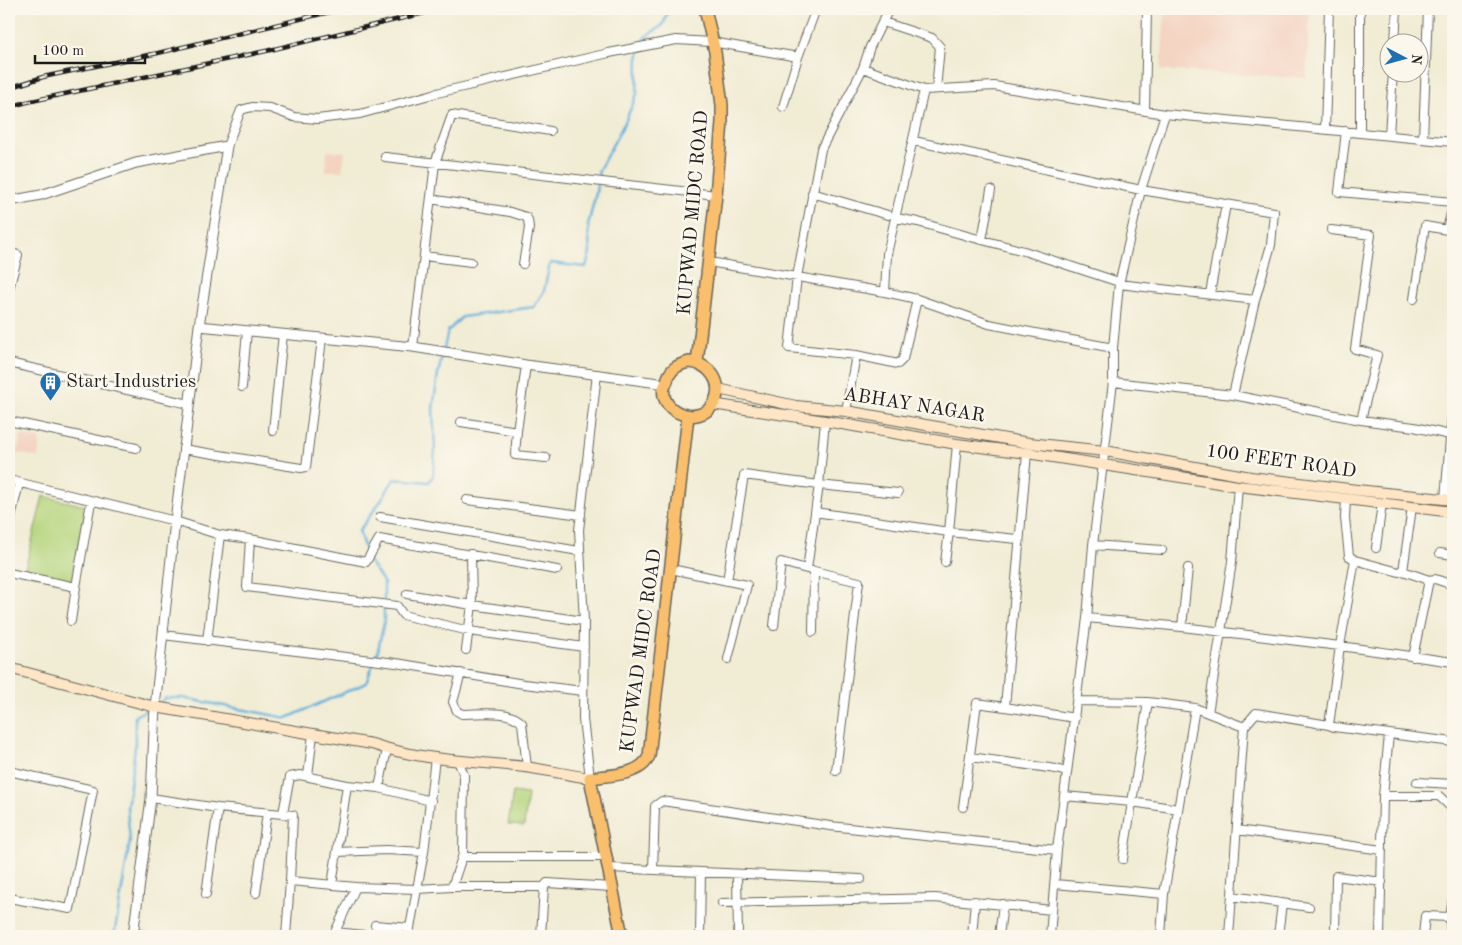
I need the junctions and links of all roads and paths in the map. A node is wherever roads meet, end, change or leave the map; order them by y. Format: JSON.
{"nodes":[{"id":1,"x":705,"y":9,"type":"edge"},
{"id":2,"x":816,"y":9,"type":"edge"},
{"id":3,"x":889,"y":9,"type":"edge"},
{"id":4,"x":1147,"y":9,"type":"edge"},
{"id":5,"x":1329,"y":9,"type":"edge"},
{"id":6,"x":1360,"y":9,"type":"edge"},
{"id":7,"x":1397,"y":9,"type":"edge"},
{"id":8,"x":1428,"y":9,"type":"edge"},
{"id":9,"x":883,"y":22,"type":"junction"},
{"id":10,"x":1396,"y":32,"type":"edge"},
{"id":11,"x":712,"y":42,"type":"junction"},
{"id":12,"x":798,"y":57,"type":"junction"},
{"id":13,"x":863,"y":68,"type":"junction"},
{"id":14,"x":1392,"y":82,"type":"edge"},
{"id":15,"x":936,"y":89,"type":"junction"},
{"id":16,"x":924,"y":90,"type":"junction"},
{"id":17,"x":782,"y":107,"type":"dead end"},
{"id":18,"x":1145,"y":111,"type":"junction"},
{"id":19,"x":1165,"y":114,"type":"junction"},
{"id":20,"x":1325,"y":129,"type":"junction"},
{"id":21,"x":550,"y":131,"type":"dead end"},
{"id":22,"x":1346,"y":131,"type":"junction"},
{"id":23,"x":1360,"y":133,"type":"junction"},
{"id":24,"x":1389,"y":135,"type":"junction"},
{"id":25,"x":1423,"y":139,"type":"junction"},
{"id":26,"x":914,"y":141,"type":"junction"},
{"id":27,"x":1453,"y":142,"type":"edge"},
{"id":28,"x":227,"y":146,"type":"junction"},
{"id":29,"x":385,"y":157,"type":"dead end"},
{"id":30,"x":435,"y":163,"type":"junction"},
{"id":31,"x":991,"y":190,"type":"dead end"},
{"id":32,"x":1141,"y":190,"type":"junction"},
{"id":33,"x":812,"y":193,"type":"junction"},
{"id":34,"x":716,"y":195,"type":"junction"},
{"id":35,"x":431,"y":199,"type":"junction"},
{"id":36,"x":9,"y":201,"type":"edge"},
{"id":37,"x":1453,"y":202,"type":"edge"},
{"id":38,"x":1226,"y":204,"type":"junction"},
{"id":39,"x":1453,"y":206,"type":"edge"},
{"id":40,"x":892,"y":217,"type":"junction"},
{"id":41,"x":1331,"y":230,"type":"dead end"},
{"id":42,"x":1450,"y":230,"type":"edge"},
{"id":43,"x":982,"y":240,"type":"junction"},
{"id":44,"x":9,"y":252,"type":"edge"},
{"id":45,"x":424,"y":256,"type":"junction"},
{"id":46,"x":471,"y":262,"type":"dead end"},
{"id":47,"x":709,"y":262,"type":"junction"},
{"id":48,"x":523,"y":264,"type":"dead end"},
{"id":49,"x":797,"y":277,"type":"junction"},
{"id":50,"x":1119,"y":283,"type":"junction"},
{"id":51,"x":9,"y":289,"type":"edge"},
{"id":52,"x":885,"y":292,"type":"junction"},
{"id":53,"x":1210,"y":294,"type":"junction"},
{"id":54,"x":917,"y":299,"type":"junction"},
{"id":55,"x":1414,"y":299,"type":"dead end"},
{"id":56,"x":1255,"y":300,"type":"junction"},
{"id":57,"x":199,"y":326,"type":"junction"},
{"id":58,"x":247,"y":331,"type":"junction"},
{"id":59,"x":283,"y":334,"type":"junction"},
{"id":60,"x":322,"y":338,"type":"junction"},
{"id":61,"x":413,"y":347,"type":"junction"},
{"id":62,"x":1113,"y":348,"type":"junction"},
{"id":63,"x":856,"y":355,"type":"junction"},
{"id":64,"x":9,"y":363,"type":"edge"},
{"id":65,"x":697,"y":363,"type":"junction"},
{"id":66,"x":526,"y":365,"type":"junction"},
{"id":67,"x":597,"y":374,"type":"junction"},
{"id":68,"x":1112,"y":382,"type":"junction"},
{"id":69,"x":666,"y":384,"type":"junction"},
{"id":70,"x":242,"y":386,"type":"dead end"},
{"id":71,"x":718,"y":389,"type":"junction"},
{"id":72,"x":1233,"y":395,"type":"junction"},
{"id":73,"x":1453,"y":403,"type":"edge"},
{"id":74,"x":189,"y":404,"type":"junction"},
{"id":75,"x":712,"y":404,"type":"junction"},
{"id":76,"x":846,"y":411,"type":"junction"},
{"id":77,"x":688,"y":416,"type":"junction"},
{"id":78,"x":1362,"y":420,"type":"junction"},
{"id":79,"x":9,"y":421,"type":"edge"},
{"id":80,"x":825,"y":421,"type":"junction"},
{"id":81,"x":462,"y":422,"type":"dead end"},
{"id":82,"x":273,"y":431,"type":"dead end"},
{"id":83,"x":517,"y":431,"type":"junction"},
{"id":84,"x":1450,"y":435,"type":"junction"},
{"id":85,"x":957,"y":444,"type":"junction"},
{"id":86,"x":136,"y":448,"type":"dead end"},
{"id":87,"x":183,"y":449,"type":"junction"},
{"id":88,"x":1105,"y":451,"type":"junction"},
{"id":89,"x":1027,"y":453,"type":"junction"},
{"id":90,"x":546,"y":458,"type":"dead end"},
{"id":91,"x":1103,"y":466,"type":"junction"},
{"id":92,"x":9,"y":480,"type":"edge"},
{"id":93,"x":19,"y":483,"type":"junction"},
{"id":94,"x":819,"y":485,"type":"junction"},
{"id":95,"x":1238,"y":486,"type":"junction"},
{"id":96,"x":898,"y":493,"type":"dead end"},
{"id":97,"x":1346,"y":499,"type":"junction"},
{"id":98,"x":1449,"y":499,"type":"edge"},
{"id":99,"x":467,"y":500,"type":"dead end"},
{"id":100,"x":92,"y":502,"type":"junction"},
{"id":101,"x":1382,"y":502,"type":"junction"},
{"id":102,"x":1412,"y":506,"type":"junction"},
{"id":103,"x":815,"y":512,"type":"junction"},
{"id":104,"x":1453,"y":512,"type":"edge"},
{"id":105,"x":581,"y":515,"type":"junction"},
{"id":106,"x":380,"y":518,"type":"dead end"},
{"id":107,"x":175,"y":521,"type":"junction"},
{"id":108,"x":9,"y":526,"type":"edge"},
{"id":109,"x":949,"y":532,"type":"junction"},
{"id":110,"x":220,"y":535,"type":"junction"},
{"id":111,"x":1016,"y":538,"type":"dead end"},
{"id":112,"x":250,"y":539,"type":"junction"},
{"id":113,"x":1093,"y":545,"type":"junction"},
{"id":114,"x":1376,"y":548,"type":"dead end"},
{"id":115,"x":1162,"y":550,"type":"dead end"},
{"id":116,"x":579,"y":551,"type":"junction"},
{"id":117,"x":1440,"y":553,"type":"dead end"},
{"id":118,"x":471,"y":554,"type":"junction"},
{"id":119,"x":1453,"y":555,"type":"edge"},
{"id":120,"x":1355,"y":560,"type":"junction"},
{"id":121,"x":945,"y":562,"type":"dead end"},
{"id":122,"x":1188,"y":568,"type":"dead end"},
{"id":123,"x":671,"y":569,"type":"junction"},
{"id":124,"x":557,"y":570,"type":"dead end"},
{"id":125,"x":811,"y":570,"type":"junction"},
{"id":126,"x":1403,"y":571,"type":"junction"},
{"id":127,"x":9,"y":572,"type":"edge"},
{"id":128,"x":1429,"y":580,"type":"junction"},
{"id":129,"x":726,"y":581,"type":"junction"},
{"id":130,"x":1453,"y":585,"type":"edge"},
{"id":131,"x":76,"y":587,"type":"junction"},
{"id":132,"x":407,"y":594,"type":"dead end"},
{"id":133,"x":472,"y":605,"type":"junction"},
{"id":134,"x":1087,"y":618,"type":"junction"},
{"id":135,"x":71,"y":621,"type":"dead end"},
{"id":136,"x":584,"y":621,"type":"junction"},
{"id":137,"x":774,"y":626,"type":"dead end"},
{"id":138,"x":1182,"y":626,"type":"junction"},
{"id":139,"x":469,"y":631,"type":"junction"},
{"id":140,"x":1220,"y":631,"type":"junction"},
{"id":141,"x":813,"y":632,"type":"dead end"},
{"id":142,"x":163,"y":635,"type":"junction"},
{"id":143,"x":207,"y":641,"type":"junction"},
{"id":144,"x":1340,"y":646,"type":"junction"},
{"id":145,"x":584,"y":647,"type":"junction"},
{"id":146,"x":466,"y":650,"type":"dead end"},
{"id":147,"x":1413,"y":657,"type":"junction"},
{"id":148,"x":728,"y":659,"type":"dead end"},
{"id":149,"x":1453,"y":662,"type":"edge"},
{"id":150,"x":9,"y":668,"type":"edge"},
{"id":151,"x":461,"y":673,"type":"junction"},
{"id":152,"x":583,"y":690,"type":"junction"},
{"id":153,"x":1077,"y":702,"type":"junction"},
{"id":154,"x":1148,"y":702,"type":"junction"},
{"id":155,"x":155,"y":707,"type":"junction"},
{"id":156,"x":1005,"y":707,"type":"junction"},
{"id":157,"x":1195,"y":708,"type":"junction"},
{"id":158,"x":1208,"y":713,"type":"junction"},
{"id":159,"x":1075,"y":718,"type":"junction"},
{"id":160,"x":1329,"y":725,"type":"junction"},
{"id":161,"x":1244,"y":727,"type":"junction"},
{"id":162,"x":313,"y":734,"type":"junction"},
{"id":163,"x":1389,"y":735,"type":"junction"},
{"id":164,"x":1453,"y":742,"type":"edge"},
{"id":165,"x":387,"y":749,"type":"junction"},
{"id":166,"x":970,"y":757,"type":"junction"},
{"id":167,"x":435,"y":758,"type":"junction"},
{"id":168,"x":458,"y":761,"type":"junction"},
{"id":169,"x":528,"y":767,"type":"junction"},
{"id":170,"x":9,"y":771,"type":"edge"},
{"id":171,"x":836,"y":771,"type":"dead end"},
{"id":172,"x":1066,"y":772,"type":"junction"},
{"id":173,"x":308,"y":776,"type":"junction"},
{"id":174,"x":590,"y":778,"type":"junction"},
{"id":175,"x":1418,"y":782,"type":"dead end"},
{"id":176,"x":1453,"y":784,"type":"edge"},
{"id":177,"x":347,"y":785,"type":"junction"},
{"id":178,"x":379,"y":788,"type":"junction"},
{"id":179,"x":1064,"y":796,"type":"junction"},
{"id":180,"x":1384,"y":796,"type":"junction"},
{"id":181,"x":151,"y":798,"type":"junction"},
{"id":182,"x":431,"y":801,"type":"junction"},
{"id":183,"x":1132,"y":802,"type":"junction"},
{"id":184,"x":963,"y":807,"type":"dead end"},
{"id":185,"x":218,"y":808,"type":"junction"},
{"id":186,"x":1178,"y":808,"type":"junction"},
{"id":187,"x":1453,"y":809,"type":"edge"},
{"id":188,"x":266,"y":813,"type":"junction"},
{"id":189,"x":284,"y":813,"type":"junction"},
{"id":190,"x":1237,"y":830,"type":"junction"},
{"id":191,"x":1057,"y":850,"type":"junction"},
{"id":192,"x":1382,"y":850,"type":"junction"},
{"id":193,"x":337,"y":852,"type":"junction"},
{"id":194,"x":424,"y":852,"type":"junction"},
{"id":195,"x":463,"y":854,"type":"junction"},
{"id":196,"x":1123,"y":859,"type":"dead end"},
{"id":197,"x":608,"y":862,"type":"junction"},
{"id":198,"x":652,"y":870,"type":"junction"},
{"id":199,"x":701,"y":872,"type":"junction"},
{"id":200,"x":737,"y":874,"type":"junction"},
{"id":201,"x":861,"y":879,"type":"dead end"},
{"id":202,"x":290,"y":881,"type":"junction"},
{"id":203,"x":1382,"y":882,"type":"junction"},
{"id":204,"x":1055,"y":884,"type":"junction"},
{"id":205,"x":332,"y":885,"type":"junction"},
{"id":206,"x":356,"y":887,"type":"junction"},
{"id":207,"x":452,"y":887,"type":"junction"},
{"id":208,"x":544,"y":887,"type":"junction"},
{"id":209,"x":612,"y":887,"type":"junction"},
{"id":210,"x":417,"y":889,"type":"junction"},
{"id":211,"x":256,"y":893,"type":"dead end"},
{"id":212,"x":206,"y":894,"type":"dead end"},
{"id":213,"x":1164,"y":894,"type":"junction"},
{"id":214,"x":1232,"y":896,"type":"junction"},
{"id":215,"x":9,"y":898,"type":"edge"},
{"id":216,"x":1453,"y":899,"type":"edge"},
{"id":217,"x":974,"y":901,"type":"junction"},
{"id":218,"x":722,"y":903,"type":"dead end"},
{"id":219,"x":738,"y":903,"type":"junction"},
{"id":220,"x":1282,"y":903,"type":"junction"},
{"id":221,"x":1002,"y":904,"type":"junction"},
{"id":222,"x":1309,"y":907,"type":"dead end"},
{"id":223,"x":1052,"y":910,"type":"junction"},
{"id":224,"x":1451,"y":914,"type":"edge"},
{"id":225,"x":375,"y":925,"type":"dead end"},
{"id":226,"x":410,"y":928,"type":"junction"},
{"id":227,"x":334,"y":934,"type":"edge"},
{"id":228,"x":133,"y":935,"type":"edge"},
{"id":229,"x":151,"y":936,"type":"edge"},
{"id":230,"x":286,"y":936,"type":"edge"},
{"id":231,"x":374,"y":936,"type":"edge"},
{"id":232,"x":408,"y":936,"type":"edge"},
{"id":233,"x":541,"y":936,"type":"edge"},
{"id":234,"x":622,"y":936,"type":"edge"},
{"id":235,"x":700,"y":936,"type":"edge"},
{"id":236,"x":738,"y":936,"type":"edge"},
{"id":237,"x":972,"y":936,"type":"edge"},
{"id":238,"x":999,"y":936,"type":"edge"},
{"id":239,"x":1050,"y":936,"type":"edge"},
{"id":240,"x":1160,"y":936,"type":"edge"},
{"id":241,"x":1229,"y":936,"type":"edge"},
{"id":242,"x":1278,"y":936,"type":"edge"},
{"id":243,"x":1335,"y":936,"type":"edge"},
{"id":244,"x":1380,"y":936,"type":"edge"},
{"id":245,"x":1422,"y":936,"type":"edge"},
{"id":246,"x":1451,"y":936,"type":"edge"}],
"edges":[{"from":1,"to":11,"type":"main road","name":"KUPWAD MIDC ROAD"},
{"from":2,"to":12,"type":"street"},
{"from":3,"to":9,"type":"street"},
{"from":4,"to":18,"type":"street"},
{"from":5,"to":20,"type":"street"},
{"from":6,"to":23,"type":"street"},
{"from":7,"to":10,"type":"street"},
{"from":8,"to":25,"type":"street"},
{"from":9,"to":13,"type":"street"},
{"from":9,"to":15,"type":"street"},
{"from":11,"to":12,"type":"street"},
{"from":11,"to":28,"type":"street"},
{"from":11,"to":34,"type":"main road","name":"KUPWAD MIDC ROAD"},
{"from":12,"to":17,"type":"street"},
{"from":13,"to":16,"type":"street"},
{"from":13,"to":33,"type":"street"},
{"from":14,"to":24,"type":"street"},
{"from":15,"to":16,"type":"street"},
{"from":15,"to":18,"type":"street"},
{"from":16,"to":26,"type":"street"},
{"from":18,"to":19,"type":"street"},
{"from":19,"to":20,"type":"street"},
{"from":19,"to":32,"type":"street"},
{"from":20,"to":22,"type":"street"},
{"from":21,"to":30,"type":"street"},
{"from":22,"to":23,"type":"street"},
{"from":22,"to":37,"type":"street"},
{"from":23,"to":24,"type":"street"},
{"from":24,"to":25,"type":"street"},
{"from":25,"to":27,"type":"street"},
{"from":26,"to":32,"type":"street"},
{"from":26,"to":40,"type":"street"},
{"from":28,"to":36,"type":"street"},
{"from":28,"to":57,"type":"street"},
{"from":29,"to":30,"type":"street"},
{"from":30,"to":34,"type":"street"},
{"from":30,"to":35,"type":"street"},
{"from":31,"to":43,"type":"street"},
{"from":32,"to":38,"type":"street"},
{"from":32,"to":50,"type":"street"},
{"from":33,"to":40,"type":"street"},
{"from":33,"to":49,"type":"street"},
{"from":34,"to":47,"type":"main road","name":"KUPWAD MIDC ROAD"},
{"from":35,"to":45,"type":"street"},
{"from":35,"to":48,"type":"street"},
{"from":38,"to":53,"type":"street"},
{"from":38,"to":56,"type":"street"},
{"from":39,"to":42,"type":"street"},
{"from":40,"to":43,"type":"street"},
{"from":40,"to":52,"type":"street"},
{"from":41,"to":78,"type":"street"},
{"from":42,"to":55,"type":"street"},
{"from":43,"to":50,"type":"street"},
{"from":44,"to":51,"type":"street"},
{"from":45,"to":46,"type":"street"},
{"from":45,"to":61,"type":"street"},
{"from":47,"to":49,"type":"street"},
{"from":47,"to":65,"type":"main road","name":"KUPWAD MIDC ROAD"},
{"from":49,"to":52,"type":"street"},
{"from":49,"to":63,"type":"street"},
{"from":50,"to":53,"type":"street"},
{"from":50,"to":62,"type":"street"},
{"from":52,"to":54,"type":"street"},
{"from":53,"to":56,"type":"street"},
{"from":54,"to":62,"type":"street"},
{"from":54,"to":63,"type":"street"},
{"from":56,"to":72,"type":"street"},
{"from":57,"to":58,"type":"street"},
{"from":57,"to":74,"type":"street"},
{"from":58,"to":59,"type":"street"},
{"from":58,"to":70,"type":"street"},
{"from":59,"to":60,"type":"street"},
{"from":59,"to":82,"type":"street"},
{"from":60,"to":61,"type":"street"},
{"from":60,"to":87,"type":"street"},
{"from":61,"to":66,"type":"street"},
{"from":62,"to":68,"type":"street"},
{"from":63,"to":76,"type":"street"},
{"from":64,"to":74,"type":"street"},
{"from":65,"to":69,"type":"main road"},
{"from":65,"to":71,"type":"main road"},
{"from":66,"to":67,"type":"street"},
{"from":66,"to":83,"type":"street"},
{"from":67,"to":69,"type":"street"},
{"from":67,"to":105,"type":"street"},
{"from":68,"to":72,"type":"street"},
{"from":68,"to":88,"type":"street"},
{"from":69,"to":77,"type":"main road"},
{"from":71,"to":75,"type":"main road"},
{"from":71,"to":76,"type":"main road","name":"ABHAY NAGAR"},
{"from":72,"to":78,"type":"street"},
{"from":73,"to":84,"type":"street"},
{"from":74,"to":87,"type":"street"},
{"from":75,"to":77,"type":"main road"},
{"from":75,"to":80,"type":"main road"},
{"from":76,"to":88,"type":"main road","name":"ABHAY NAGAR"},
{"from":77,"to":123,"type":"main road","name":"KUPWAD MIDC ROAD"},
{"from":78,"to":84,"type":"street"},
{"from":79,"to":86,"type":"street"},
{"from":80,"to":85,"type":"main road"},
{"from":80,"to":94,"type":"street"},
{"from":81,"to":83,"type":"street"},
{"from":83,"to":90,"type":"street"},
{"from":84,"to":98,"type":"street"},
{"from":85,"to":89,"type":"main road"},
{"from":85,"to":109,"type":"street"},
{"from":87,"to":107,"type":"street"},
{"from":88,"to":91,"type":"street"},
{"from":88,"to":98,"type":"main road","name":"100 FEET ROAD"},
{"from":89,"to":91,"type":"main road"},
{"from":89,"to":156,"type":"street"},
{"from":91,"to":95,"type":"main road"},
{"from":91,"to":113,"type":"street"},
{"from":92,"to":93,"type":"street"},
{"from":93,"to":100,"type":"street"},
{"from":93,"to":108,"type":"street"},
{"from":94,"to":96,"type":"street"},
{"from":94,"to":103,"type":"street"},
{"from":94,"to":129,"type":"street"},
{"from":95,"to":97,"type":"main road"},
{"from":95,"to":140,"type":"street"},
{"from":97,"to":101,"type":"main road"},
{"from":97,"to":120,"type":"street"},
{"from":99,"to":105,"type":"street"},
{"from":100,"to":107,"type":"street"},
{"from":100,"to":131,"type":"street"},
{"from":101,"to":102,"type":"main road"},
{"from":101,"to":114,"type":"street"},
{"from":102,"to":104,"type":"main road"},
{"from":102,"to":126,"type":"street"},
{"from":103,"to":109,"type":"street"},
{"from":103,"to":125,"type":"street"},
{"from":105,"to":116,"type":"street"},
{"from":106,"to":116,"type":"street"},
{"from":107,"to":110,"type":"street"},
{"from":107,"to":142,"type":"street"},
{"from":109,"to":111,"type":"street"},
{"from":109,"to":121,"type":"street"},
{"from":110,"to":112,"type":"street"},
{"from":110,"to":143,"type":"street"},
{"from":112,"to":118,"type":"street"},
{"from":112,"to":139,"type":"street"},
{"from":113,"to":115,"type":"street"},
{"from":113,"to":134,"type":"street"},
{"from":116,"to":136,"type":"street"},
{"from":117,"to":119,"type":"street"},
{"from":118,"to":124,"type":"street"},
{"from":118,"to":133,"type":"street"},
{"from":120,"to":126,"type":"street"},
{"from":120,"to":144,"type":"street"},
{"from":122,"to":138,"type":"street"},
{"from":123,"to":129,"type":"street"},
{"from":123,"to":174,"type":"main road","name":"KUPWAD MIDC ROAD"},
{"from":125,"to":137,"type":"street"},
{"from":125,"to":141,"type":"street"},
{"from":125,"to":171,"type":"street"},
{"from":126,"to":128,"type":"street"},
{"from":127,"to":131,"type":"street"},
{"from":128,"to":130,"type":"street"},
{"from":128,"to":147,"type":"street"},
{"from":129,"to":148,"type":"street"},
{"from":131,"to":135,"type":"street"},
{"from":132,"to":133,"type":"street"},
{"from":133,"to":136,"type":"street"},
{"from":133,"to":139,"type":"street"},
{"from":134,"to":138,"type":"street"},
{"from":134,"to":153,"type":"street"},
{"from":136,"to":145,"type":"street"},
{"from":138,"to":140,"type":"street"},
{"from":139,"to":145,"type":"street"},
{"from":139,"to":146,"type":"street"},
{"from":140,"to":144,"type":"street"},
{"from":140,"to":158,"type":"street"},
{"from":142,"to":143,"type":"street"},
{"from":142,"to":155,"type":"street"},
{"from":143,"to":151,"type":"street"},
{"from":144,"to":147,"type":"street"},
{"from":144,"to":160,"type":"street"},
{"from":145,"to":152,"type":"street"},
{"from":147,"to":149,"type":"street"},
{"from":150,"to":155,"type":"main road"},
{"from":151,"to":152,"type":"street"},
{"from":151,"to":169,"type":"street"},
{"from":152,"to":174,"type":"street"},
{"from":153,"to":154,"type":"street"},
{"from":153,"to":159,"type":"street"},
{"from":154,"to":157,"type":"street"},
{"from":154,"to":183,"type":"street"},
{"from":155,"to":162,"type":"main road"},
{"from":155,"to":181,"type":"street"},
{"from":156,"to":159,"type":"street"},
{"from":156,"to":166,"type":"street"},
{"from":157,"to":158,"type":"street"},
{"from":157,"to":186,"type":"street"},
{"from":158,"to":161,"type":"street"},
{"from":159,"to":172,"type":"street"},
{"from":160,"to":161,"type":"street"},
{"from":160,"to":163,"type":"street"},
{"from":161,"to":190,"type":"street"},
{"from":162,"to":165,"type":"main road"},
{"from":162,"to":173,"type":"street"},
{"from":163,"to":164,"type":"street"},
{"from":163,"to":180,"type":"street"},
{"from":165,"to":167,"type":"main road"},
{"from":165,"to":178,"type":"street"},
{"from":166,"to":172,"type":"street"},
{"from":166,"to":184,"type":"street"},
{"from":167,"to":168,"type":"main road"},
{"from":167,"to":182,"type":"street"},
{"from":168,"to":169,"type":"main road"},
{"from":168,"to":195,"type":"street"},
{"from":169,"to":174,"type":"main road"},
{"from":170,"to":215,"type":"street"},
{"from":172,"to":179,"type":"street"},
{"from":173,"to":177,"type":"street"},
{"from":173,"to":189,"type":"street"},
{"from":174,"to":197,"type":"main road"},
{"from":175,"to":176,"type":"street"},
{"from":177,"to":178,"type":"street"},
{"from":177,"to":193,"type":"street"},
{"from":178,"to":182,"type":"street"},
{"from":179,"to":183,"type":"street"},
{"from":179,"to":191,"type":"street"},
{"from":180,"to":187,"type":"street"},
{"from":180,"to":192,"type":"street"},
{"from":181,"to":185,"type":"street"},
{"from":181,"to":228,"type":"street"},
{"from":182,"to":194,"type":"street"},
{"from":183,"to":186,"type":"street"},
{"from":183,"to":196,"type":"street"},
{"from":185,"to":188,"type":"street"},
{"from":185,"to":212,"type":"street"},
{"from":186,"to":213,"type":"street"},
{"from":188,"to":189,"type":"street"},
{"from":188,"to":211,"type":"street"},
{"from":189,"to":202,"type":"street"},
{"from":190,"to":192,"type":"street"},
{"from":190,"to":214,"type":"street"},
{"from":191,"to":198,"type":"street"},
{"from":191,"to":204,"type":"street"},
{"from":192,"to":203,"type":"street"},
{"from":193,"to":194,"type":"street"},
{"from":193,"to":205,"type":"street"},
{"from":194,"to":210,"type":"street"},
{"from":195,"to":197,"type":"street"},
{"from":195,"to":207,"type":"street"},
{"from":197,"to":198,"type":"street"},
{"from":197,"to":209,"type":"main road"},
{"from":198,"to":199,"type":"street"},
{"from":199,"to":200,"type":"street"},
{"from":199,"to":235,"type":"street"},
{"from":200,"to":201,"type":"street"},
{"from":200,"to":219,"type":"street"},
{"from":202,"to":205,"type":"street"},
{"from":202,"to":230,"type":"street"},
{"from":203,"to":243,"type":"street"},
{"from":203,"to":244,"type":"street"},
{"from":204,"to":213,"type":"street"},
{"from":204,"to":223,"type":"street"},
{"from":205,"to":206,"type":"street"},
{"from":206,"to":210,"type":"street"},
{"from":206,"to":227,"type":"street"},
{"from":207,"to":208,"type":"street"},
{"from":207,"to":210,"type":"street"},
{"from":208,"to":209,"type":"street"},
{"from":208,"to":233,"type":"street"},
{"from":209,"to":234,"type":"main road"},
{"from":210,"to":226,"type":"street"},
{"from":213,"to":240,"type":"street"},
{"from":214,"to":220,"type":"street"},
{"from":214,"to":241,"type":"street"},
{"from":216,"to":224,"type":"street"},
{"from":217,"to":219,"type":"street"},
{"from":217,"to":221,"type":"street"},
{"from":217,"to":237,"type":"street"},
{"from":218,"to":219,"type":"street"},
{"from":219,"to":236,"type":"street"},
{"from":220,"to":222,"type":"street"},
{"from":220,"to":242,"type":"street"},
{"from":221,"to":223,"type":"street"},
{"from":221,"to":238,"type":"street"},
{"from":223,"to":239,"type":"street"},
{"from":224,"to":245,"type":"street"},
{"from":224,"to":246,"type":"street"},
{"from":225,"to":226,"type":"street"},
{"from":226,"to":232,"type":"street"},
{"from":227,"to":231,"type":"street"},
{"from":228,"to":229,"type":"street"}]}
